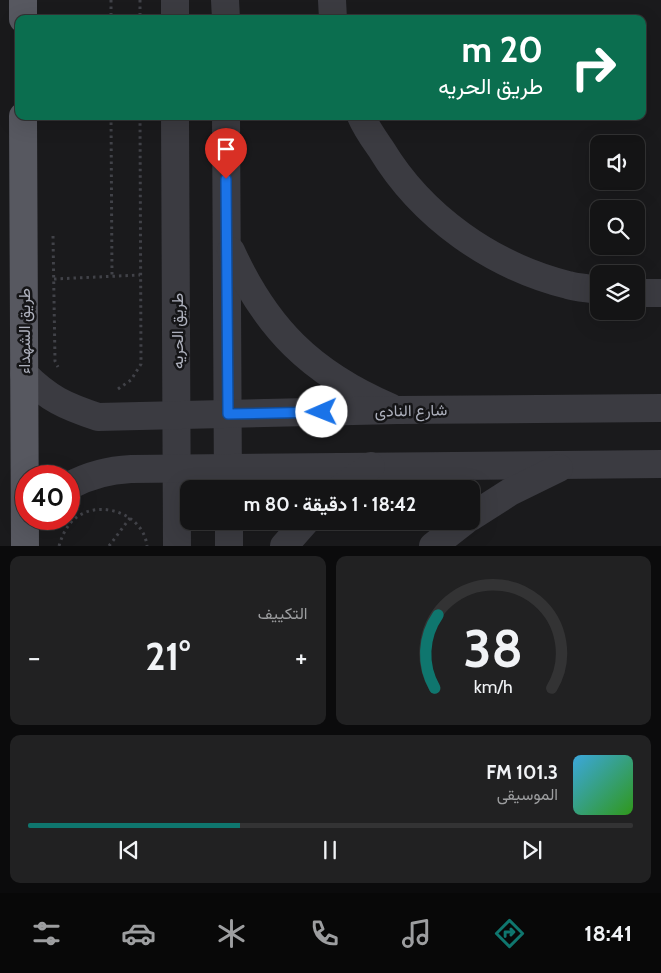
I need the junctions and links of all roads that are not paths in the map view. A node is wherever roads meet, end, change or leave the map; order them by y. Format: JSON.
{"nodes":[{"id":1,"x":23,"y":0,"type":"edge"},
{"id":2,"x":175,"y":0,"type":"edge"},
{"id":3,"x":225,"y":0,"type":"edge"},
{"id":4,"x":332,"y":0,"type":"edge"},
{"id":5,"x":23,"y":15,"type":"edge"},
{"id":6,"x":175,"y":15,"type":"edge"},
{"id":7,"x":226,"y":15,"type":"edge"},
{"id":8,"x":333,"y":15,"type":"edge"},
{"id":9,"x":24,"y":120,"type":"edge"},
{"id":10,"x":175,"y":120,"type":"edge"},
{"id":11,"x":226,"y":120,"type":"edge"},
{"id":12,"x":363,"y":120,"type":"edge"},
{"id":13,"x":227,"y":242,"type":"junction"},
{"id":14,"x":590,"y":288,"type":"edge"},
{"id":15,"x":645,"y":293,"type":"edge"},
{"id":16,"x":661,"y":293,"type":"edge"},
{"id":17,"x":24,"y":374,"type":"junction"},
{"id":18,"x":661,"y":408,"type":"edge"},
{"id":19,"x":398,"y":410,"type":"junction"},
{"id":20,"x":228,"y":414,"type":"junction"},
{"id":21,"x":177,"y":415,"type":"junction"},
{"id":22,"x":661,"y":464,"type":"edge"},
{"id":23,"x":565,"y":465,"type":"junction"},
{"id":24,"x":370,"y":466,"type":"junction"},
{"id":25,"x":177,"y":468,"type":"junction"},
{"id":26,"x":228,"y":478,"type":"edge"},
{"id":27,"x":80,"y":480,"type":"edge"},
{"id":28,"x":352,"y":480,"type":"edge"},
{"id":29,"x":480,"y":511,"type":"edge"},
{"id":30,"x":229,"y":530,"type":"edge"},
{"id":31,"x":298,"y":530,"type":"edge"},
{"id":32,"x":453,"y":530,"type":"edge"},
{"id":33,"x":27,"y":531,"type":"edge"},
{"id":34,"x":178,"y":546,"type":"edge"},
{"id":35,"x":229,"y":546,"type":"edge"},
{"id":36,"x":284,"y":546,"type":"edge"},
{"id":37,"x":433,"y":546,"type":"edge"}],
"edges":[{"from":1,"to":5,"type":"main road"},
{"from":2,"to":6,"type":"street"},
{"from":3,"to":7,"type":"street"},
{"from":4,"to":8,"type":"street"},
{"from":9,"to":17,"type":"main road","name":"طريق الشهداء"},
{"from":10,"to":21,"type":"street","name":"طريق الحريه"},
{"from":11,"to":13,"type":"street"},
{"from":12,"to":14,"type":"street"},
{"from":13,"to":19,"type":"street"},
{"from":13,"to":20,"type":"street"},
{"from":15,"to":16,"type":"street"},
{"from":17,"to":21,"type":"street","name":"شارع النادى"},
{"from":17,"to":33,"type":"main road","name":"طريق الشهداء"},
{"from":18,"to":19,"type":"street","name":"شارع النادى"},
{"from":19,"to":20,"type":"street","name":"شارع النادى"},
{"from":20,"to":21,"type":"street","name":"شارع النادى"},
{"from":20,"to":26,"type":"street"},
{"from":21,"to":25,"type":"street","name":"طريق الحريه"},
{"from":22,"to":23,"type":"street"},
{"from":23,"to":24,"type":"street"},
{"from":23,"to":29,"type":"street"},
{"from":24,"to":26,"type":"street"},
{"from":24,"to":28,"type":"street"},
{"from":25,"to":26,"type":"street"},
{"from":25,"to":27,"type":"street"},
{"from":25,"to":34,"type":"street","name":"طريق الحريه"},
{"from":30,"to":35,"type":"street"},
{"from":31,"to":36,"type":"street"},
{"from":32,"to":37,"type":"street"}]}
